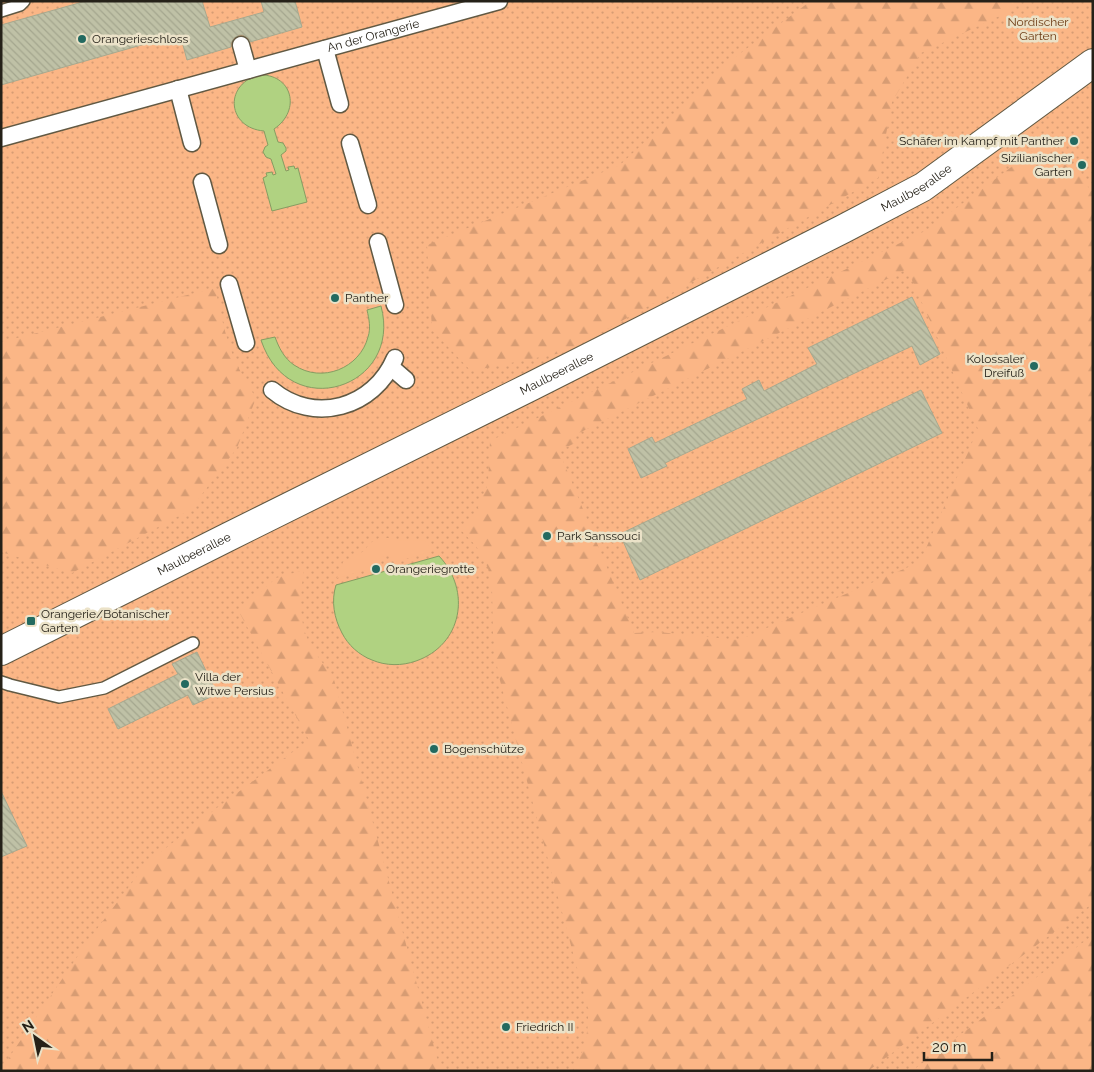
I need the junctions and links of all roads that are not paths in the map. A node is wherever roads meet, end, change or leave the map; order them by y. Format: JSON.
{"nodes":[{"id":1,"x":24,"y":1,"type":"edge"},
{"id":2,"x":499,"y":1,"type":"edge"},
{"id":3,"x":1,"y":11,"type":"edge"},
{"id":4,"x":241,"y":45,"type":"dead end"},
{"id":5,"x":326,"y":49,"type":"junction"},
{"id":6,"x":1093,"y":63,"type":"edge"},
{"id":7,"x":248,"y":70,"type":"junction"},
{"id":8,"x":178,"y":89,"type":"junction"},
{"id":9,"x":340,"y":104,"type":"dead end"},
{"id":10,"x":1,"y":138,"type":"edge"},
{"id":11,"x":192,"y":143,"type":"dead end"},
{"id":12,"x":350,"y":143,"type":"dead end"},
{"id":13,"x":202,"y":182,"type":"dead end"},
{"id":14,"x":368,"y":205,"type":"dead end"},
{"id":15,"x":378,"y":242,"type":"dead end"},
{"id":16,"x":219,"y":245,"type":"dead end"},
{"id":17,"x":229,"y":284,"type":"dead end"},
{"id":18,"x":395,"y":305,"type":"dead end"},
{"id":19,"x":246,"y":343,"type":"dead end"},
{"id":20,"x":406,"y":380,"type":"dead end"},
{"id":21,"x":281,"y":414,"type":"dead end"},
{"id":22,"x":192,"y":643,"type":"dead end"},
{"id":23,"x":1,"y":651,"type":"edge"},
{"id":24,"x":1,"y":682,"type":"edge"}],
"edges":[{"from":1,"to":3,"type":"lane"},
{"from":2,"to":5,"type":"street","name":"An der Orangerie"},
{"from":4,"to":7,"type":"street"},
{"from":5,"to":7,"type":"street","name":"An der Orangerie"},
{"from":5,"to":9,"type":"street"},
{"from":6,"to":23,"type":"street","name":"Maulbeerallee"},
{"from":7,"to":8,"type":"street","name":"An der Orangerie"},
{"from":8,"to":10,"type":"street","name":"An der Orangerie"},
{"from":8,"to":11,"type":"street"},
{"from":12,"to":14,"type":"street"},
{"from":13,"to":16,"type":"street"},
{"from":15,"to":18,"type":"street"},
{"from":17,"to":19,"type":"street"},
{"from":20,"to":21,"type":"street"},
{"from":22,"to":24,"type":"lane"}]}
